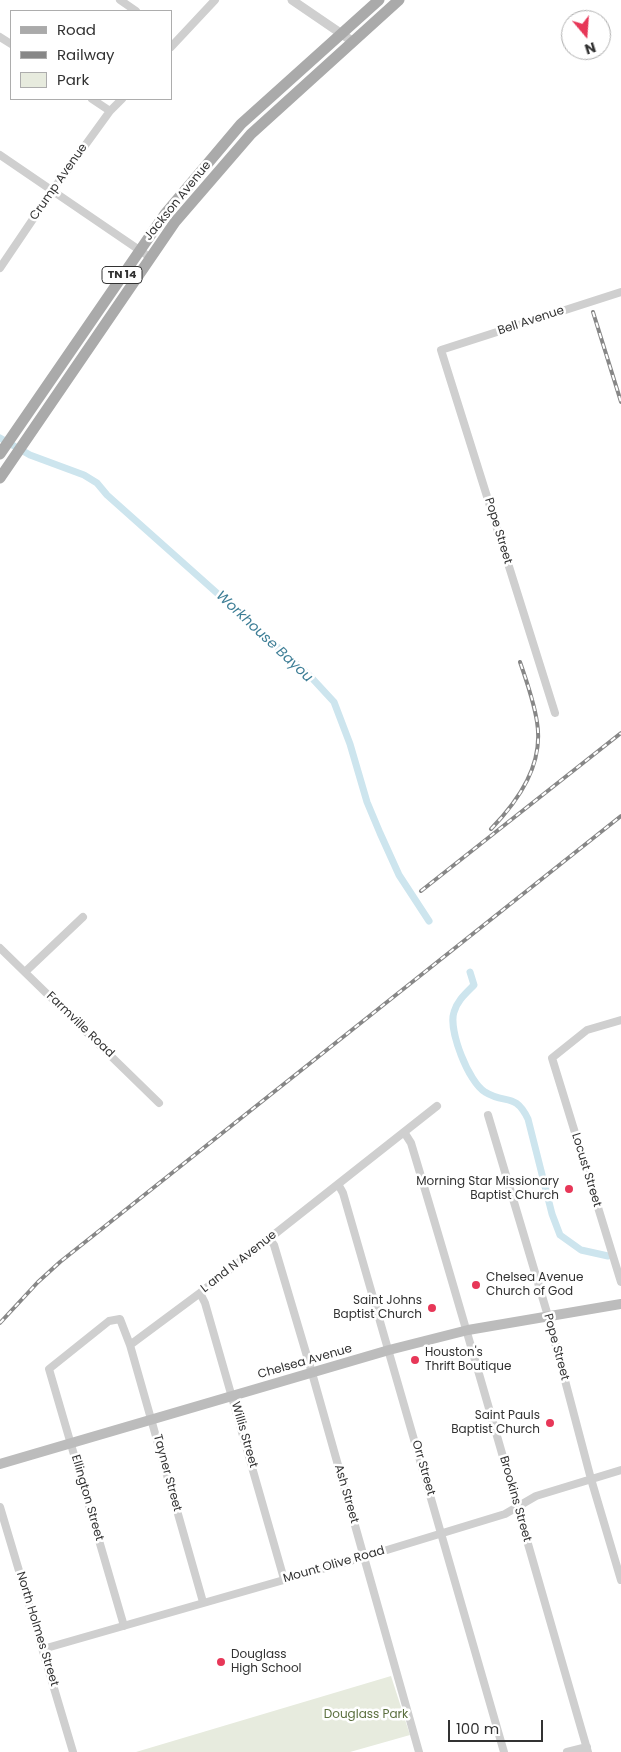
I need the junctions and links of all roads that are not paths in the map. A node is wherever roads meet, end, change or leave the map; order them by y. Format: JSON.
{"nodes":[{"id":1,"x":120,"y":0,"type":"edge"},
{"id":2,"x":215,"y":0,"type":"edge"},
{"id":3,"x":292,"y":0,"type":"edge"},
{"id":4,"x":379,"y":0,"type":"edge"},
{"id":5,"x":399,"y":0,"type":"edge"},
{"id":6,"x":135,"y":10,"type":"edge"},
{"id":7,"x":341,"y":33,"type":"junction"},
{"id":8,"x":174,"y":38,"type":"edge"},
{"id":9,"x":352,"y":41,"type":"junction"},
{"id":10,"x":94,"y":100,"type":"edge"},
{"id":11,"x":121,"y":100,"type":"edge"},
{"id":12,"x":110,"y":111,"type":"junction"},
{"id":13,"x":241,"y":124,"type":"junction"},
{"id":14,"x":251,"y":134,"type":"junction"},
{"id":15,"x":0,"y":155,"type":"edge"},
{"id":16,"x":52,"y":191,"type":"junction"},
{"id":17,"x":139,"y":250,"type":"junction"},
{"id":18,"x":151,"y":258,"type":"junction"},
{"id":19,"x":0,"y":268,"type":"edge"},
{"id":20,"x":621,"y":292,"type":"edge"},
{"id":21,"x":441,"y":350,"type":"joint"},
{"id":22,"x":0,"y":454,"type":"edge"},
{"id":23,"x":0,"y":478,"type":"edge"},
{"id":24,"x":555,"y":713,"type":"dead end"},
{"id":25,"x":83,"y":917,"type":"dead end"},
{"id":26,"x":0,"y":948,"type":"edge"},
{"id":27,"x":25,"y":972,"type":"junction"},
{"id":28,"x":621,"y":1020,"type":"edge"},
{"id":29,"x":159,"y":1103,"type":"dead end"},
{"id":30,"x":437,"y":1106,"type":"dead end"},
{"id":31,"x":488,"y":1115,"type":"dead end"},
{"id":32,"x":404,"y":1132,"type":"junction"},
{"id":33,"x":338,"y":1184,"type":"junction"},
{"id":34,"x":269,"y":1238,"type":"junction"},
{"id":35,"x":621,"y":1282,"type":"edge"},
{"id":36,"x":200,"y":1293,"type":"junction"},
{"id":37,"x":621,"y":1304,"type":"edge"},
{"id":38,"x":548,"y":1316,"type":"junction"},
{"id":39,"x":468,"y":1330,"type":"junction"},
{"id":40,"x":130,"y":1345,"type":"junction"},
{"id":41,"x":390,"y":1350,"type":"junction"},
{"id":42,"x":312,"y":1373,"type":"junction"},
{"id":43,"x":233,"y":1396,"type":"junction"},
{"id":44,"x":152,"y":1418,"type":"junction"},
{"id":45,"x":71,"y":1443,"type":"junction"},
{"id":46,"x":0,"y":1464,"type":"edge"},
{"id":47,"x":621,"y":1470,"type":"edge"},
{"id":48,"x":591,"y":1479,"type":"junction"},
{"id":49,"x":0,"y":1507,"type":"edge"},
{"id":50,"x":517,"y":1508,"type":"junction"},
{"id":51,"x":441,"y":1533,"type":"junction"},
{"id":52,"x":364,"y":1557,"type":"junction"},
{"id":53,"x":284,"y":1579,"type":"junction"},
{"id":54,"x":621,"y":1580,"type":"edge"},
{"id":55,"x":203,"y":1602,"type":"junction"},
{"id":56,"x":124,"y":1626,"type":"junction"},
{"id":57,"x":43,"y":1649,"type":"junction"},
{"id":58,"x":588,"y":1749,"type":"edge"},
{"id":59,"x":73,"y":1752,"type":"edge"},
{"id":60,"x":419,"y":1752,"type":"edge"},
{"id":61,"x":504,"y":1752,"type":"edge"},
{"id":62,"x":567,"y":1752,"type":"edge"}],
"edges":[{"from":1,"to":6,"type":"street"},
{"from":2,"to":8,"type":"street"},
{"from":3,"to":7,"type":"street"},
{"from":4,"to":7,"type":"main road","name":"Jackson Avenue","number":"TN 14"},
{"from":5,"to":9,"type":"main road","name":"Jackson Avenue","number":"TN 14"},
{"from":7,"to":9,"type":"street"},
{"from":7,"to":13,"type":"main road","name":"Jackson Avenue","number":"TN 14"},
{"from":9,"to":14,"type":"main road","name":"Jackson Avenue","number":"TN 14"},
{"from":10,"to":12,"type":"street"},
{"from":11,"to":12,"type":"street","name":"Crump Avenue"},
{"from":12,"to":16,"type":"street","name":"Crump Avenue"},
{"from":13,"to":14,"type":"street"},
{"from":13,"to":17,"type":"main road","name":"Jackson Avenue","number":"TN 14"},
{"from":14,"to":18,"type":"main road","name":"Jackson Avenue","number":"TN 14"},
{"from":15,"to":16,"type":"street"},
{"from":16,"to":17,"type":"street"},
{"from":16,"to":19,"type":"street","name":"Crump Avenue"},
{"from":17,"to":18,"type":"street"},
{"from":17,"to":22,"type":"main road","name":"Jackson Avenue","number":"TN 14"},
{"from":18,"to":23,"type":"main road","name":"Jackson Avenue","number":"TN 14"},
{"from":20,"to":21,"type":"street","name":"Bell Avenue"},
{"from":21,"to":24,"type":"street","name":"Pope Street"},
{"from":25,"to":27,"type":"street"},
{"from":26,"to":27,"type":"street","name":"Farmville Road"},
{"from":27,"to":29,"type":"street","name":"Farmville Road"},
{"from":28,"to":35,"type":"street","name":"Locust Street"},
{"from":30,"to":32,"type":"street","name":"L and N Avenue"},
{"from":31,"to":38,"type":"street","name":"Pope Street"},
{"from":32,"to":33,"type":"street","name":"L and N Avenue"},
{"from":32,"to":39,"type":"street","name":"Brookins Street"},
{"from":33,"to":34,"type":"street","name":"L and N Avenue"},
{"from":33,"to":41,"type":"street","name":"Orr Street"},
{"from":34,"to":36,"type":"street","name":"L and N Avenue"},
{"from":34,"to":42,"type":"street","name":"Ash Street"},
{"from":36,"to":40,"type":"street","name":"L and N Avenue"},
{"from":36,"to":43,"type":"street","name":"Willis Street"},
{"from":37,"to":38,"type":"main road","name":"Chelsea Avenue"},
{"from":38,"to":39,"type":"main road","name":"Chelsea Avenue"},
{"from":38,"to":48,"type":"street","name":"Pope Street"},
{"from":39,"to":41,"type":"main road","name":"Chelsea Avenue"},
{"from":39,"to":50,"type":"street","name":"Brookins Street"},
{"from":40,"to":44,"type":"street","name":"Tayner Street"},
{"from":40,"to":45,"type":"street","name":"Ellington Street"},
{"from":41,"to":42,"type":"main road","name":"Chelsea Avenue"},
{"from":41,"to":51,"type":"street","name":"Orr Street"},
{"from":42,"to":43,"type":"main road","name":"Chelsea Avenue"},
{"from":42,"to":52,"type":"street","name":"Ash Street"},
{"from":43,"to":44,"type":"main road","name":"Chelsea Avenue"},
{"from":43,"to":53,"type":"street","name":"Willis Street"},
{"from":44,"to":45,"type":"main road","name":"Chelsea Avenue"},
{"from":44,"to":55,"type":"street","name":"Tayner Street"},
{"from":45,"to":46,"type":"main road","name":"Chelsea Avenue"},
{"from":45,"to":56,"type":"street","name":"Ellington Street"},
{"from":47,"to":48,"type":"street","name":"Mount Olive Road"},
{"from":48,"to":50,"type":"street","name":"Mount Olive Road"},
{"from":48,"to":54,"type":"street","name":"Pope Street"},
{"from":49,"to":57,"type":"street","name":"North Holmes Street"},
{"from":50,"to":51,"type":"street","name":"Mount Olive Road"},
{"from":50,"to":58,"type":"street","name":"Brookins Street"},
{"from":51,"to":52,"type":"street","name":"Mount Olive Road"},
{"from":51,"to":61,"type":"street","name":"Orr Street"},
{"from":52,"to":53,"type":"street","name":"Mount Olive Road"},
{"from":52,"to":60,"type":"street","name":"Ash Street"},
{"from":53,"to":55,"type":"street","name":"Mount Olive Road"},
{"from":55,"to":56,"type":"street","name":"Mount Olive Road"},
{"from":56,"to":57,"type":"street","name":"Mount Olive Road"},
{"from":57,"to":59,"type":"street","name":"North Holmes Street"},
{"from":58,"to":62,"type":"street"}]}
